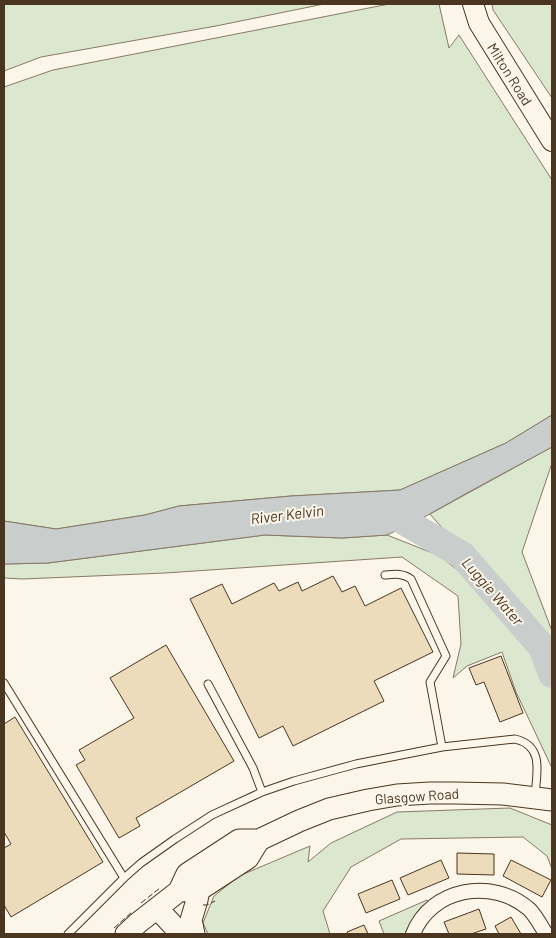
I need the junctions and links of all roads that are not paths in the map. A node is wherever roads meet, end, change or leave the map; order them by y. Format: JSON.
{"nodes":[{"id":1,"x":473,"y":4,"type":"edge"},
{"id":2,"x":552,"y":141,"type":"edge"},
{"id":3,"x":386,"y":574,"type":"dead end"},
{"id":4,"x":4,"y":683,"type":"edge"},
{"id":5,"x":208,"y":684,"type":"dead end"},
{"id":6,"x":442,"y":747,"type":"junction"},
{"id":7,"x":262,"y":792,"type":"junction"},
{"id":8,"x":544,"y":799,"type":"edge"},
{"id":9,"x":124,"y":878,"type":"junction"},
{"id":10,"x":189,"y":890,"type":"junction"},
{"id":11,"x":156,"y":908,"type":"junction"},
{"id":12,"x":68,"y":934,"type":"edge"},
{"id":13,"x":126,"y":934,"type":"edge"},
{"id":14,"x":182,"y":934,"type":"edge"},
{"id":15,"x":194,"y":934,"type":"edge"},
{"id":16,"x":413,"y":934,"type":"edge"},
{"id":17,"x":546,"y":934,"type":"edge"}],
"edges":[{"from":1,"to":2,"type":"main road","name":"Milton Road"},
{"from":3,"to":6,"type":"lane"},
{"from":4,"to":9,"type":"lane"},
{"from":5,"to":7,"type":"lane"},
{"from":6,"to":7,"type":"lane"},
{"from":6,"to":8,"type":"lane"},
{"from":7,"to":9,"type":"lane"},
{"from":8,"to":10,"type":"main road","name":"Glasgow Road"},
{"from":9,"to":12,"type":"lane"},
{"from":10,"to":11,"type":"main road","name":"Glasgow Road"},
{"from":10,"to":15,"type":"main road"},
{"from":11,"to":13,"type":"main road","name":"Glasgow Road"},
{"from":11,"to":14,"type":"main road"},
{"from":16,"to":17,"type":"street"}]}
